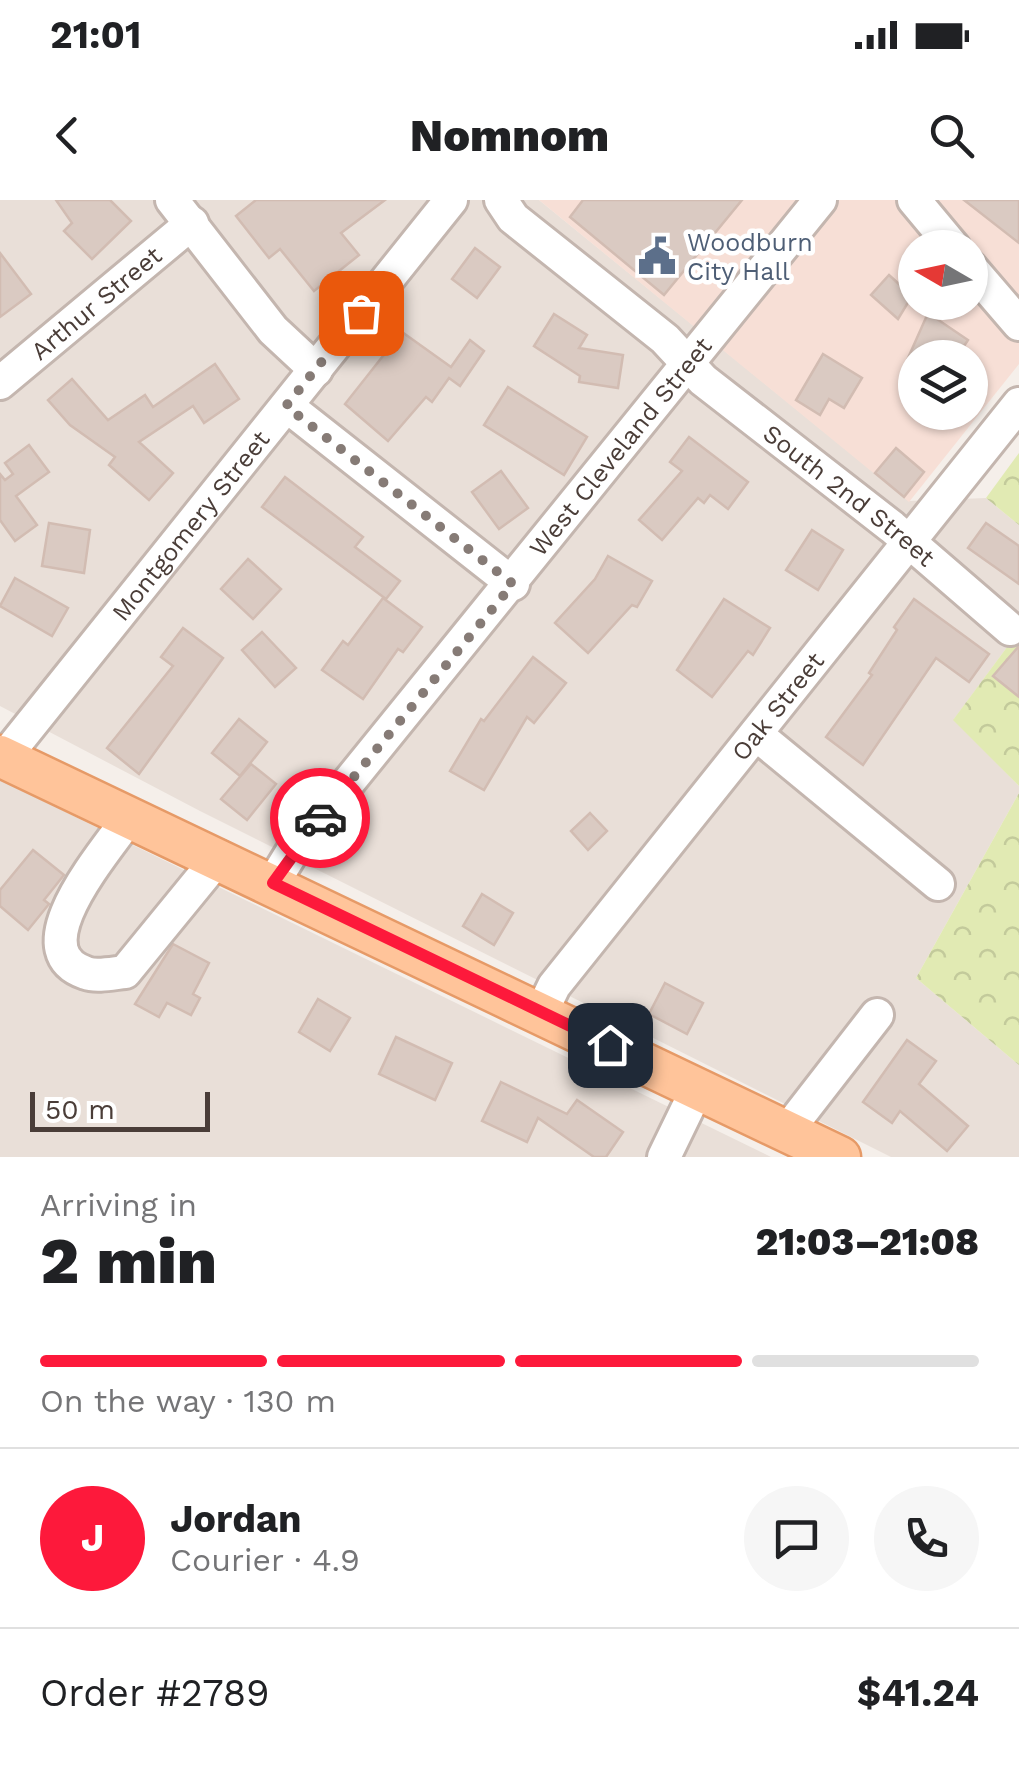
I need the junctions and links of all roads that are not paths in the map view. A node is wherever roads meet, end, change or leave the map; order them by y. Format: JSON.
{"nodes":[{"id":1,"x":452,"y":200,"type":"edge"},
{"id":2,"x":914,"y":200,"type":"edge"},
{"id":3,"x":811,"y":203,"type":"edge"},
{"id":4,"x":518,"y":207,"type":"edge"},
{"id":5,"x":182,"y":212,"type":"edge"},
{"id":6,"x":939,"y":230,"type":"edge"},
{"id":7,"x":988,"y":287,"type":"edge"},
{"id":8,"x":1019,"y":324,"type":"edge"},
{"id":9,"x":688,"y":363,"type":"junction"},
{"id":10,"x":316,"y":370,"type":"junction"},
{"id":11,"x":0,"y":382,"type":"edge"},
{"id":12,"x":1019,"y":404,"type":"edge"},
{"id":13,"x":286,"y":406,"type":"junction"},
{"id":14,"x":912,"y":543,"type":"junction"},
{"id":15,"x":513,"y":584,"type":"junction"},
{"id":16,"x":1010,"y":629,"type":"dead end"},
{"id":17,"x":756,"y":734,"type":"junction"},
{"id":18,"x":2,"y":757,"type":"edge"},
{"id":19,"x":130,"y":816,"type":"junction"},
{"id":20,"x":219,"y":858,"type":"junction"},
{"id":21,"x":273,"y":883,"type":"junction"},
{"id":22,"x":938,"y":884,"type":"dead end"},
{"id":23,"x":541,"y":1012,"type":"junction"},
{"id":24,"x":877,"y":1016,"type":"dead end"},
{"id":25,"x":698,"y":1088,"type":"junction"},
{"id":26,"x":787,"y":1132,"type":"junction"},
{"id":27,"x":664,"y":1157,"type":"edge"},
{"id":28,"x":840,"y":1157,"type":"edge"}],
"edges":[{"from":1,"to":10,"type":"street","name":"Montgomery Street"},
{"from":2,"to":6,"type":"street"},
{"from":3,"to":9,"type":"street","name":"West Cleveland Street"},
{"from":4,"to":9,"type":"street","name":"South 2nd Street"},
{"from":5,"to":10,"type":"street"},
{"from":5,"to":11,"type":"street","name":"Arthur Street"},
{"from":7,"to":8,"type":"street"},
{"from":9,"to":14,"type":"street","name":"South 2nd Street"},
{"from":9,"to":15,"type":"street","name":"West Cleveland Street"},
{"from":10,"to":13,"type":"street","name":"Montgomery Street"},
{"from":12,"to":14,"type":"street","name":"Oak Street"},
{"from":13,"to":15,"type":"street"},
{"from":13,"to":18,"type":"street","name":"Montgomery Street"},
{"from":14,"to":16,"type":"street","name":"South 2nd Street"},
{"from":14,"to":17,"type":"street","name":"Oak Street"},
{"from":15,"to":21,"type":"street","name":"West Cleveland Street"},
{"from":17,"to":22,"type":"street"},
{"from":17,"to":23,"type":"street","name":"Oak Street"},
{"from":18,"to":19,"type":"main road"},
{"from":19,"to":20,"type":"main road"},
{"from":19,"to":20,"type":"street"},
{"from":20,"to":21,"type":"main road"},
{"from":21,"to":23,"type":"main road"},
{"from":23,"to":25,"type":"main road"},
{"from":24,"to":26,"type":"street"},
{"from":25,"to":26,"type":"main road"},
{"from":25,"to":27,"type":"street"},
{"from":26,"to":28,"type":"main road"}]}
